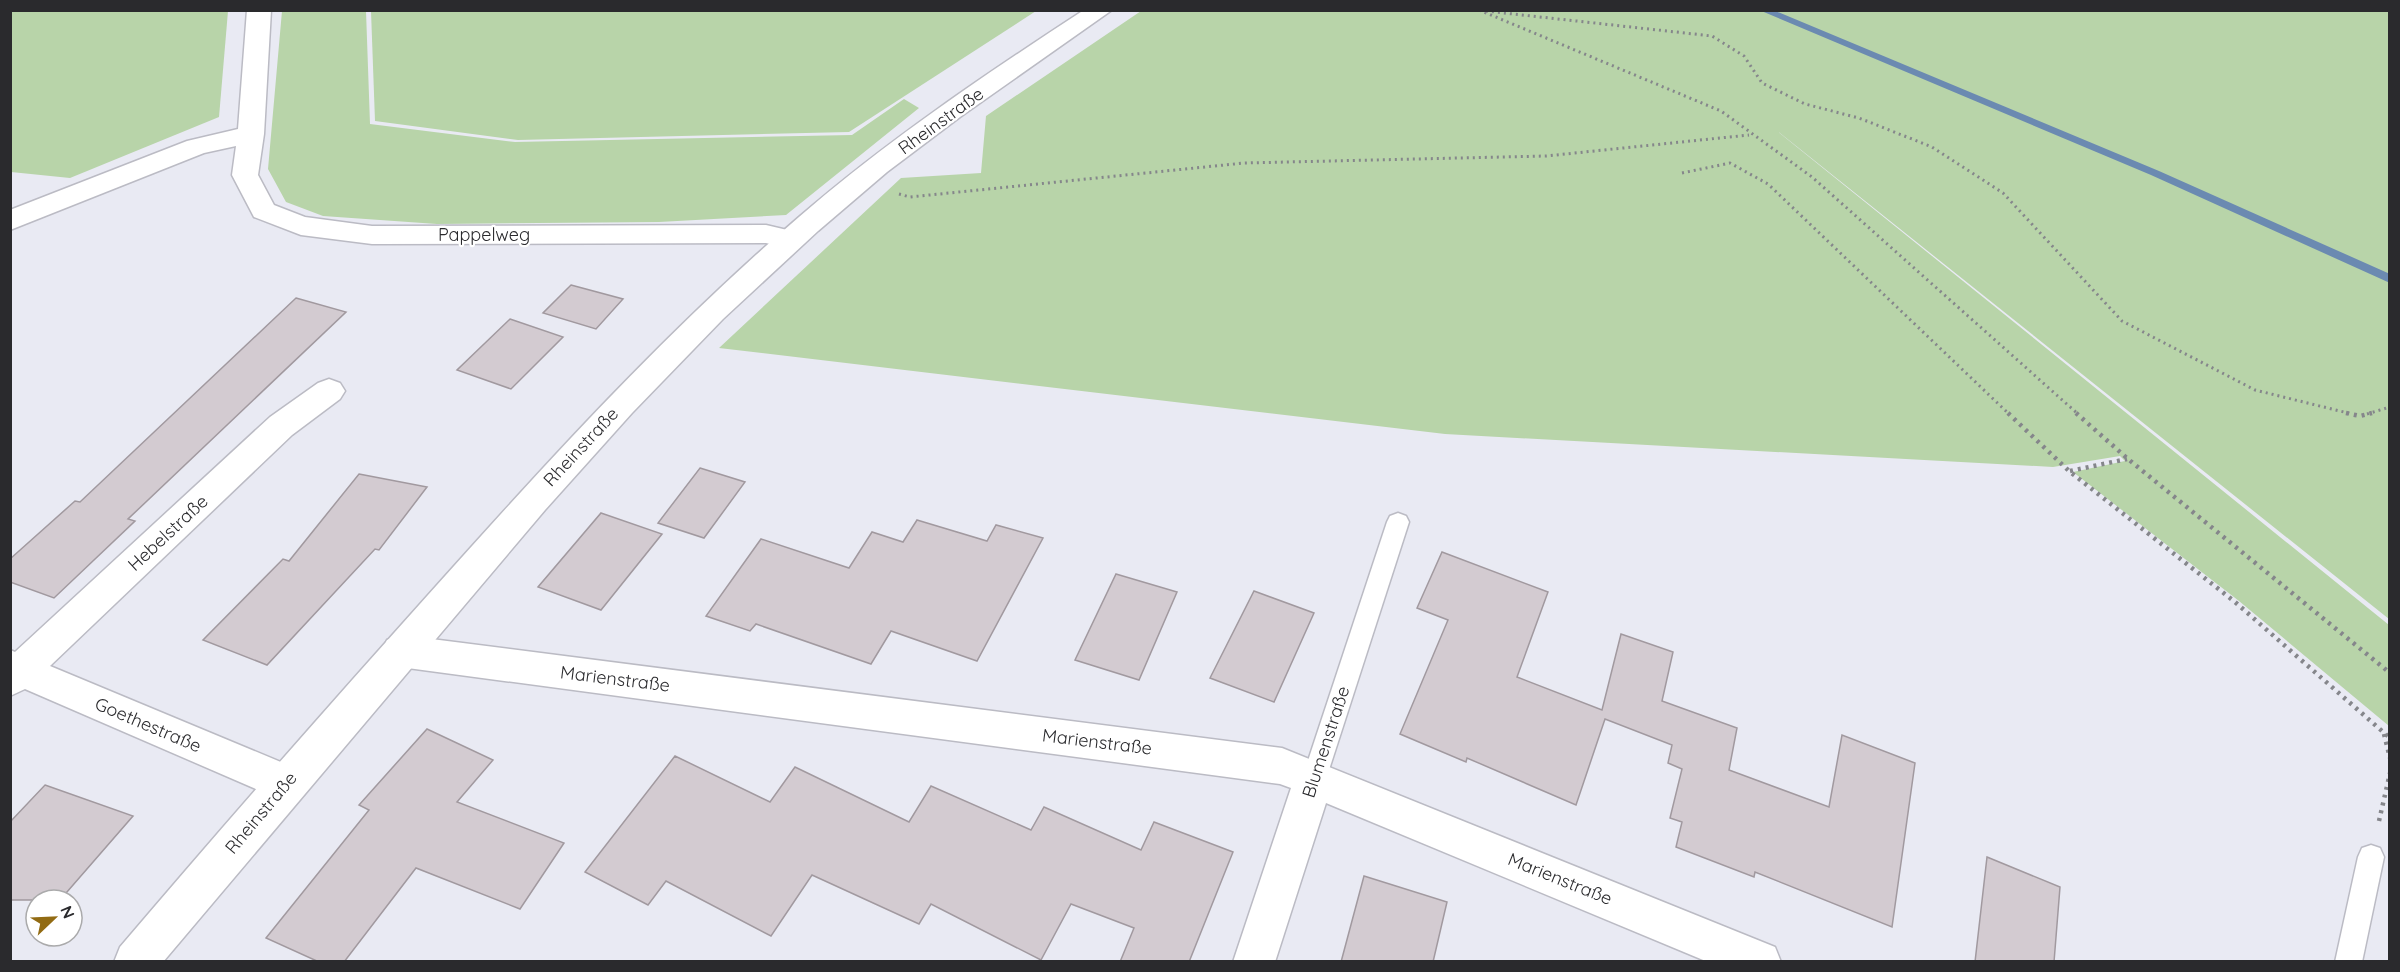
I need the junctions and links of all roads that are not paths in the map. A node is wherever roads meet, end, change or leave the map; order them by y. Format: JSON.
{"nodes":[{"id":1,"x":259,"y":10,"type":"edge"},
{"id":2,"x":1101,"y":10,"type":"edge"},
{"id":3,"x":251,"y":134,"type":"junction"},
{"id":4,"x":10,"y":221,"type":"edge"},
{"id":5,"x":790,"y":240,"type":"junction"},
{"id":6,"x":329,"y":391,"type":"dead end"},
{"id":7,"x":1398,"y":522,"type":"dead end"},
{"id":8,"x":400,"y":651,"type":"junction"},
{"id":9,"x":14,"y":672,"type":"edge"},
{"id":10,"x":1314,"y":779,"type":"junction"},
{"id":11,"x":286,"y":783,"type":"junction"},
{"id":12,"x":2371,"y":857,"type":"road end"},
{"id":13,"x":135,"y":962,"type":"edge"},
{"id":14,"x":1254,"y":962,"type":"edge"},
{"id":15,"x":1760,"y":962,"type":"edge"},
{"id":16,"x":2348,"y":962,"type":"edge"}],
"edges":[{"from":1,"to":3,"type":"street","name":"Pappelweg"},
{"from":2,"to":5,"type":"street","name":"Rheinstraße"},
{"from":3,"to":4,"type":"street"},
{"from":3,"to":5,"type":"street","name":"Pappelweg"},
{"from":5,"to":8,"type":"street","name":"Rheinstraße"},
{"from":6,"to":9,"type":"street","name":"Hebelstraße"},
{"from":7,"to":10,"type":"lane","name":"Blumenstraße"},
{"from":8,"to":10,"type":"street","name":"Marienstraße"},
{"from":8,"to":11,"type":"street","name":"Rheinstraße"},
{"from":9,"to":11,"type":"street","name":"Goethestraße"},
{"from":10,"to":14,"type":"street","name":"Blumenstraße"},
{"from":10,"to":15,"type":"street","name":"Marienstraße"},
{"from":11,"to":13,"type":"street","name":"Rheinstraße"},
{"from":12,"to":16,"type":"lane"}]}
